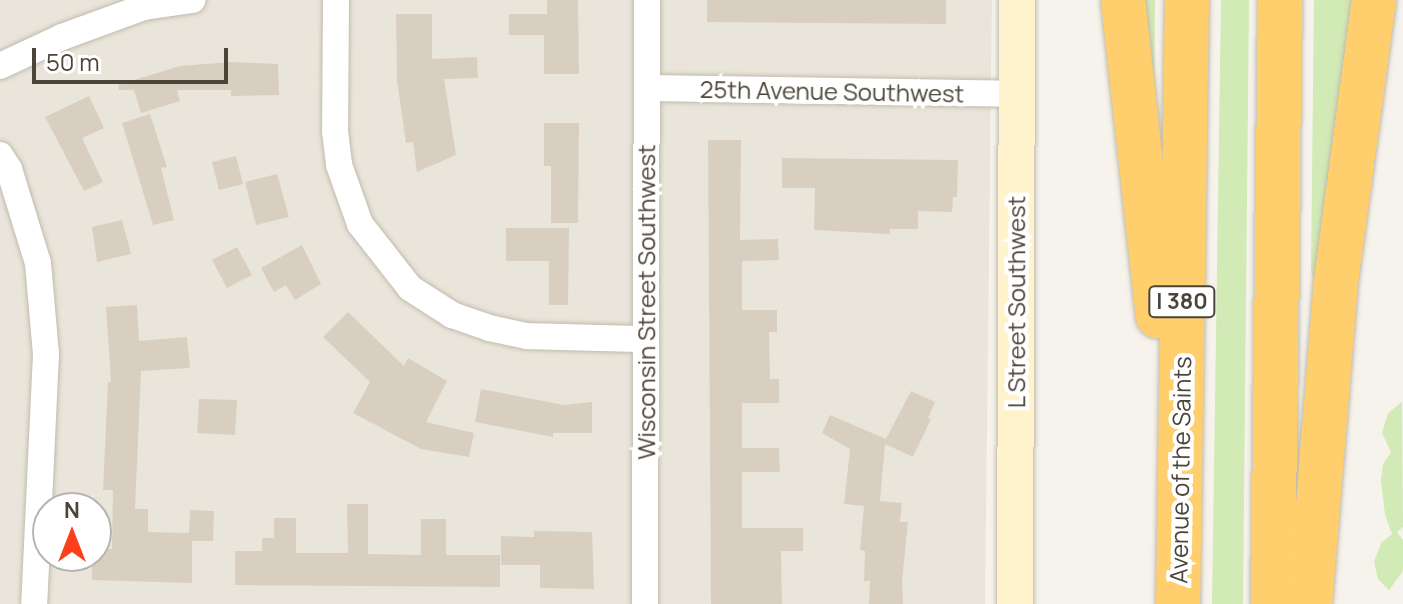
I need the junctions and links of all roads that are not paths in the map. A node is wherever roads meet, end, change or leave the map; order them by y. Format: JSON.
{"nodes":[{"id":1,"x":192,"y":0,"type":"edge"},
{"id":2,"x":336,"y":0,"type":"edge"},
{"id":3,"x":647,"y":0,"type":"edge"},
{"id":4,"x":1017,"y":0,"type":"edge"},
{"id":5,"x":1123,"y":0,"type":"edge"},
{"id":6,"x":1187,"y":0,"type":"edge"},
{"id":7,"x":1280,"y":0,"type":"edge"},
{"id":8,"x":1374,"y":0,"type":"edge"},
{"id":9,"x":0,"y":66,"type":"edge"},
{"id":10,"x":647,"y":88,"type":"junction"},
{"id":11,"x":1017,"y":94,"type":"junction"},
{"id":12,"x":0,"y":155,"type":"edge"},
{"id":13,"x":645,"y":339,"type":"junction"},
{"id":14,"x":1179,"y":499,"type":"junction"},
{"id":15,"x":34,"y":604,"type":"edge"},
{"id":16,"x":645,"y":604,"type":"edge"},
{"id":17,"x":1015,"y":604,"type":"edge"},
{"id":18,"x":1178,"y":604,"type":"edge"},
{"id":19,"x":1273,"y":604,"type":"edge"},
{"id":20,"x":1310,"y":604,"type":"edge"}],
"edges":[{"from":1,"to":9,"type":"street"},
{"from":2,"to":13,"type":"street"},
{"from":3,"to":10,"type":"street","name":"Wisconsin Street Southwest"},
{"from":4,"to":11,"type":"street","name":"L Street Southwest"},
{"from":5,"to":14,"type":"highway"},
{"from":6,"to":14,"type":"highway","name":"Avenue of the Saints","number":"I 380"},
{"from":7,"to":19,"type":"highway"},
{"from":8,"to":20,"type":"highway"},
{"from":10,"to":11,"type":"street","name":"25th Avenue Southwest"},
{"from":10,"to":13,"type":"street","name":"Wisconsin Street Southwest"},
{"from":11,"to":17,"type":"street","name":"L Street Southwest"},
{"from":12,"to":15,"type":"street"},
{"from":13,"to":16,"type":"street","name":"Wisconsin Street Southwest"},
{"from":14,"to":18,"type":"highway","name":"Avenue of the Saints","number":"I 380"}]}
